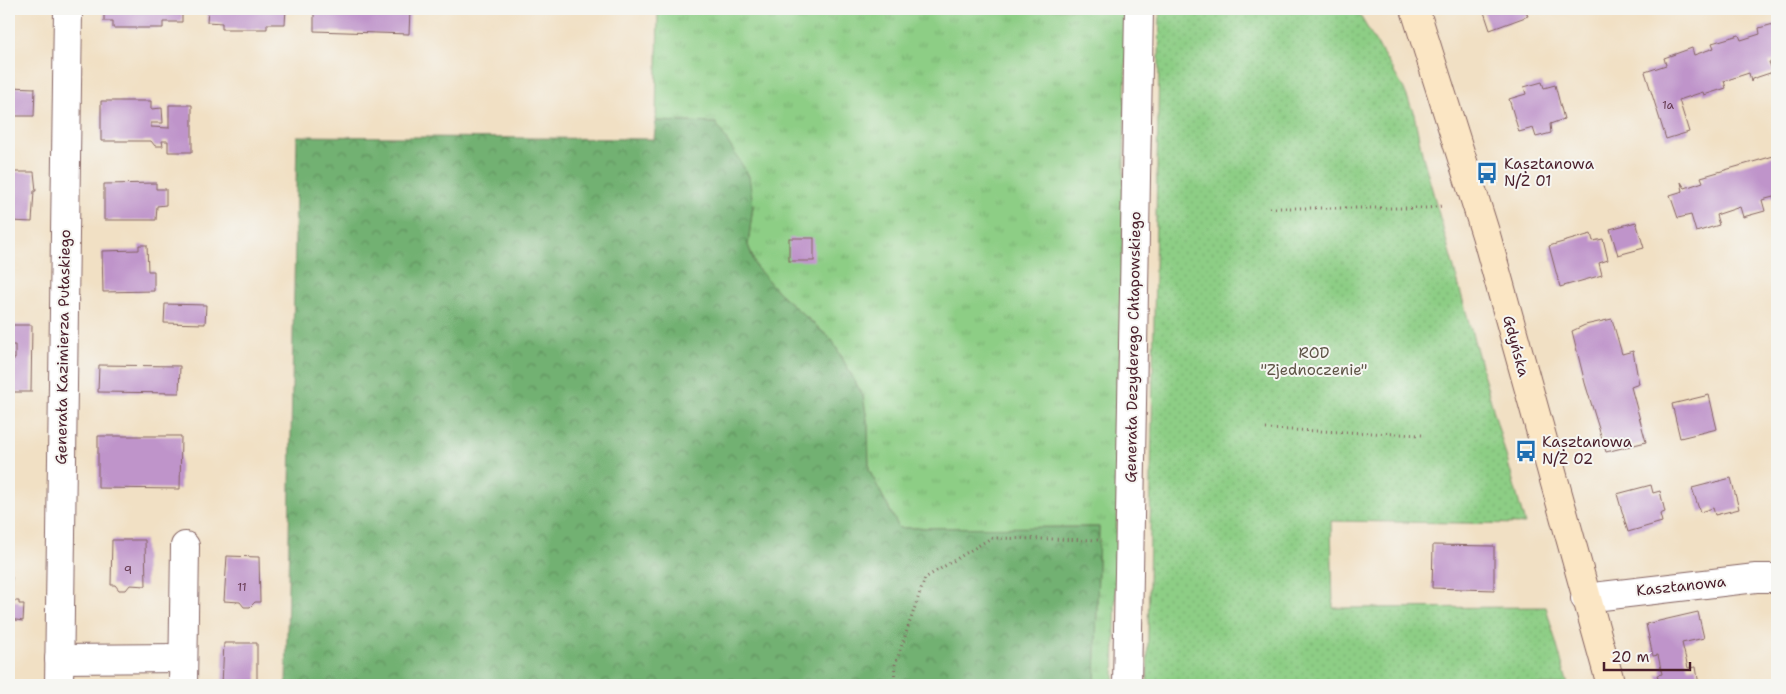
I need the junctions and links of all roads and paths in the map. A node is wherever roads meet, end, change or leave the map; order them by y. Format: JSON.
{"nodes":[{"id":1,"x":68,"y":9,"type":"edge"},
{"id":2,"x":1139,"y":9,"type":"edge"},
{"id":3,"x":1415,"y":9,"type":"edge"},
{"id":4,"x":1442,"y":206,"type":"dead end"},
{"id":5,"x":1270,"y":208,"type":"dead end"},
{"id":6,"x":1266,"y":429,"type":"dead end"},
{"id":7,"x":1424,"y":435,"type":"dead end"},
{"id":8,"x":1130,"y":541,"type":"junction"},
{"id":9,"x":185,"y":546,"type":"dead end"},
{"id":10,"x":1777,"y":578,"type":"edge"},
{"id":11,"x":1585,"y":598,"type":"junction"},
{"id":12,"x":183,"y":658,"type":"junction"},
{"id":13,"x":59,"y":659,"type":"junction"},
{"id":14,"x":59,"y":685,"type":"edge"},
{"id":15,"x":183,"y":685,"type":"edge"},
{"id":16,"x":894,"y":685,"type":"edge"},
{"id":17,"x":1127,"y":685,"type":"edge"},
{"id":18,"x":1611,"y":685,"type":"edge"}],
"edges":[{"from":1,"to":13,"type":"street","name":"Generała Kazimierza Pułaskiego"},
{"from":2,"to":8,"type":"street","name":"Generała Dezyderego Chłapowskiego"},
{"from":3,"to":11,"type":"street","name":"Gdyńska"},
{"from":4,"to":5,"type":"path"},
{"from":6,"to":7,"type":"path"},
{"from":8,"to":16,"type":"path"},
{"from":8,"to":17,"type":"street","name":"Generała Dezyderego Chłapowskiego"},
{"from":9,"to":12,"type":"street"},
{"from":10,"to":11,"type":"street","name":"Kasztanowa"},
{"from":11,"to":18,"type":"street","name":"Gdyńska"},
{"from":12,"to":13,"type":"street"},
{"from":12,"to":15,"type":"street"},
{"from":13,"to":14,"type":"street","name":"Generała Kazimierza Pułaskiego"}]}
